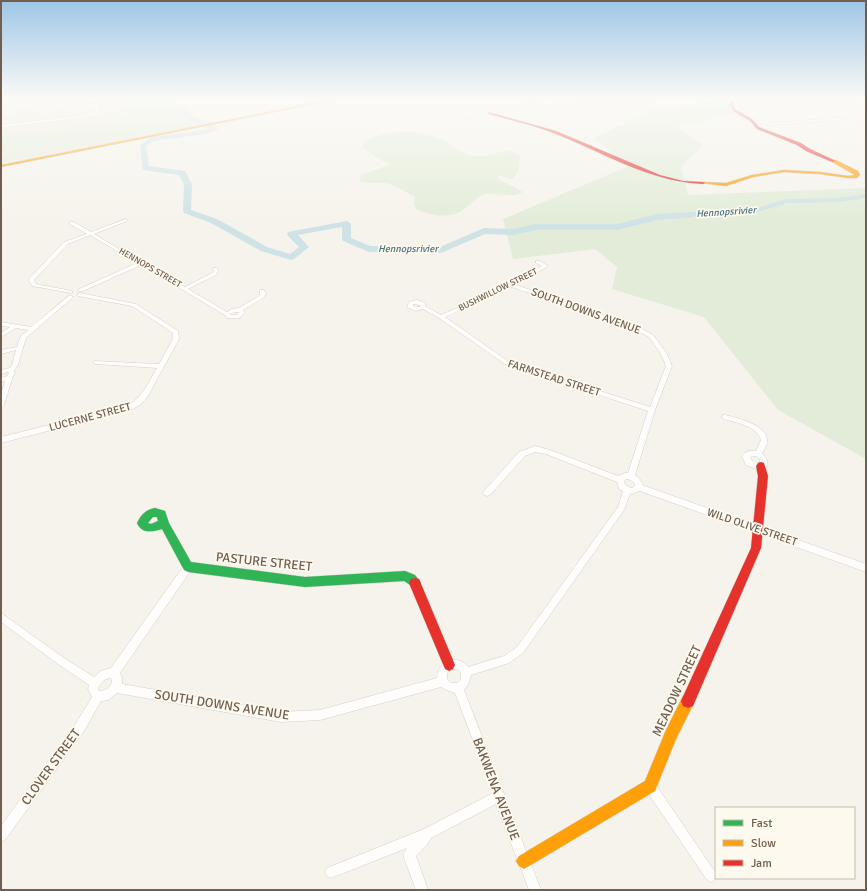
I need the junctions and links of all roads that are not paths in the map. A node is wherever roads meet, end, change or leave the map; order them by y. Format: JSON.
{"nodes":[{"id":1,"x":124,"y":142,"type":"edge"},
{"id":2,"x":577,"y":142,"type":"edge"},
{"id":3,"x":791,"y":142,"type":"edge"},
{"id":4,"x":1,"y":166,"type":"edge"},
{"id":5,"x":126,"y":220,"type":"dead end"},
{"id":6,"x":72,"y":222,"type":"dead end"},
{"id":7,"x":90,"y":234,"type":"junction"},
{"id":8,"x":538,"y":262,"type":"dead end"},
{"id":9,"x":142,"y":263,"type":"junction"},
{"id":10,"x":215,"y":268,"type":"dead end"},
{"id":11,"x":512,"y":285,"type":"junction"},
{"id":12,"x":185,"y":289,"type":"junction"},
{"id":13,"x":262,"y":291,"type":"dead end"},
{"id":14,"x":80,"y":293,"type":"junction"},
{"id":15,"x":70,"y":295,"type":"junction"},
{"id":16,"x":423,"y":307,"type":"dead end"},
{"id":17,"x":441,"y":317,"type":"junction"},
{"id":18,"x":1,"y":324,"type":"edge"},
{"id":19,"x":15,"y":326,"type":"junction"},
{"id":20,"x":31,"y":329,"type":"junction"},
{"id":21,"x":1,"y":335,"type":"edge"},
{"id":22,"x":19,"y":348,"type":"junction"},
{"id":23,"x":1,"y":352,"type":"edge"},
{"id":24,"x":16,"y":357,"type":"junction"},
{"id":25,"x":96,"y":362,"type":"dead end"},
{"id":26,"x":161,"y":366,"type":"junction"},
{"id":27,"x":2,"y":371,"type":"edge"},
{"id":28,"x":11,"y":374,"type":"junction"},
{"id":29,"x":1,"y":380,"type":"edge"},
{"id":30,"x":6,"y":391,"type":"junction"},
{"id":31,"x":1,"y":405,"type":"edge"},
{"id":32,"x":652,"y":410,"type":"junction"},
{"id":33,"x":725,"y":417,"type":"dead end"},
{"id":34,"x":1,"y":440,"type":"edge"},
{"id":35,"x":758,"y":454,"type":"junction"},
{"id":36,"x":761,"y":466,"type":"junction"},
{"id":37,"x":631,"y":477,"type":"junction"},
{"id":38,"x":620,"y":480,"type":"junction"},
{"id":39,"x":638,"y":487,"type":"junction"},
{"id":40,"x":627,"y":490,"type":"junction"},
{"id":41,"x":487,"y":493,"type":"dead end"},
{"id":42,"x":164,"y":524,"type":"dead end"},
{"id":43,"x":758,"y":529,"type":"junction"},
{"id":44,"x":188,"y":567,"type":"junction"},
{"id":45,"x":866,"y":568,"type":"edge"},
{"id":46,"x":1,"y":617,"type":"edge"},
{"id":47,"x":449,"y":665,"type":"junction"},
{"id":48,"x":466,"y":672,"type":"junction"},
{"id":49,"x":114,"y":674,"type":"junction"},
{"id":50,"x":444,"y":681,"type":"junction"},
{"id":51,"x":95,"y":683,"type":"junction"},
{"id":52,"x":115,"y":688,"type":"junction"},
{"id":53,"x":458,"y":688,"type":"junction"},
{"id":54,"x":98,"y":696,"type":"junction"},
{"id":55,"x":650,"y":786,"type":"junction"},
{"id":56,"x":499,"y":796,"type":"junction"},
{"id":57,"x":427,"y":834,"type":"junction"},
{"id":58,"x":1,"y":836,"type":"edge"},
{"id":59,"x":524,"y":861,"type":"junction"},
{"id":60,"x":331,"y":872,"type":"dead end"},
{"id":61,"x":711,"y":876,"type":"dead end"},
{"id":62,"x":422,"y":890,"type":"edge"},
{"id":63,"x":535,"y":890,"type":"edge"}],
"edges":[{"from":1,"to":4,"type":"street"},
{"from":2,"to":3,"type":"street"},
{"from":5,"to":7,"type":"street"},
{"from":6,"to":7,"type":"street","name":"HENNOPS STREET"},
{"from":7,"to":9,"type":"street","name":"HENNOPS STREET"},
{"from":7,"to":15,"type":"street"},
{"from":8,"to":11,"type":"street","name":"BUSHWILLOW STREET"},
{"from":9,"to":12,"type":"street","name":"HENNOPS STREET"},
{"from":9,"to":14,"type":"street"},
{"from":10,"to":12,"type":"street"},
{"from":11,"to":17,"type":"street","name":"BUSHWILLOW STREET"},
{"from":11,"to":32,"type":"street","name":"SOUTH DOWNS AVENUE"},
{"from":12,"to":13,"type":"street","name":"HENNOPS STREET"},
{"from":14,"to":15,"type":"street"},
{"from":14,"to":26,"type":"street","name":"LUCERNE STREET"},
{"from":15,"to":20,"type":"street"},
{"from":16,"to":17,"type":"street","name":"FARMSTEAD STREET"},
{"from":17,"to":32,"type":"street","name":"FARMSTEAD STREET"},
{"from":18,"to":19,"type":"street"},
{"from":19,"to":20,"type":"street"},
{"from":19,"to":21,"type":"street"},
{"from":20,"to":22,"type":"street"},
{"from":22,"to":23,"type":"street"},
{"from":22,"to":24,"type":"street"},
{"from":24,"to":27,"type":"street"},
{"from":24,"to":28,"type":"street"},
{"from":25,"to":26,"type":"street"},
{"from":26,"to":34,"type":"street","name":"LUCERNE STREET"},
{"from":27,"to":28,"type":"street"},
{"from":28,"to":29,"type":"street"},
{"from":28,"to":30,"type":"street"},
{"from":29,"to":30,"type":"street"},
{"from":30,"to":31,"type":"street"},
{"from":32,"to":37,"type":"street","name":"SOUTH DOWNS AVENUE"},
{"from":33,"to":35,"type":"street"},
{"from":35,"to":36,"type":"street"},
{"from":35,"to":36,"type":"street"},
{"from":36,"to":43,"type":"street","name":"MEADOW STREET"},
{"from":37,"to":38,"type":"street"},
{"from":37,"to":39,"type":"street"},
{"from":38,"to":40,"type":"street"},
{"from":38,"to":41,"type":"street"},
{"from":39,"to":40,"type":"street"},
{"from":39,"to":43,"type":"street","name":"WILD OLIVE STREET"},
{"from":40,"to":48,"type":"street"},
{"from":42,"to":44,"type":"street"},
{"from":43,"to":45,"type":"street","name":"WILD OLIVE STREET"},
{"from":43,"to":55,"type":"street","name":"MEADOW STREET"},
{"from":44,"to":47,"type":"street","name":"PASTURE STREET"},
{"from":44,"to":49,"type":"street"},
{"from":46,"to":51,"type":"street"},
{"from":47,"to":48,"type":"street"},
{"from":47,"to":50,"type":"street"},
{"from":48,"to":53,"type":"street"},
{"from":49,"to":51,"type":"street"},
{"from":49,"to":52,"type":"street"},
{"from":50,"to":52,"type":"street","name":"SOUTH DOWNS AVENUE"},
{"from":50,"to":53,"type":"street"},
{"from":51,"to":54,"type":"street"},
{"from":52,"to":54,"type":"street"},
{"from":53,"to":56,"type":"street","name":"BAKWENA AVENUE"},
{"from":54,"to":58,"type":"street","name":"CLOVER STREET"},
{"from":55,"to":59,"type":"street"},
{"from":55,"to":61,"type":"street"},
{"from":56,"to":57,"type":"street"},
{"from":56,"to":59,"type":"street","name":"BAKWENA AVENUE"},
{"from":57,"to":60,"type":"street"},
{"from":57,"to":62,"type":"street"},
{"from":59,"to":63,"type":"street","name":"BAKWENA AVENUE"}]}
